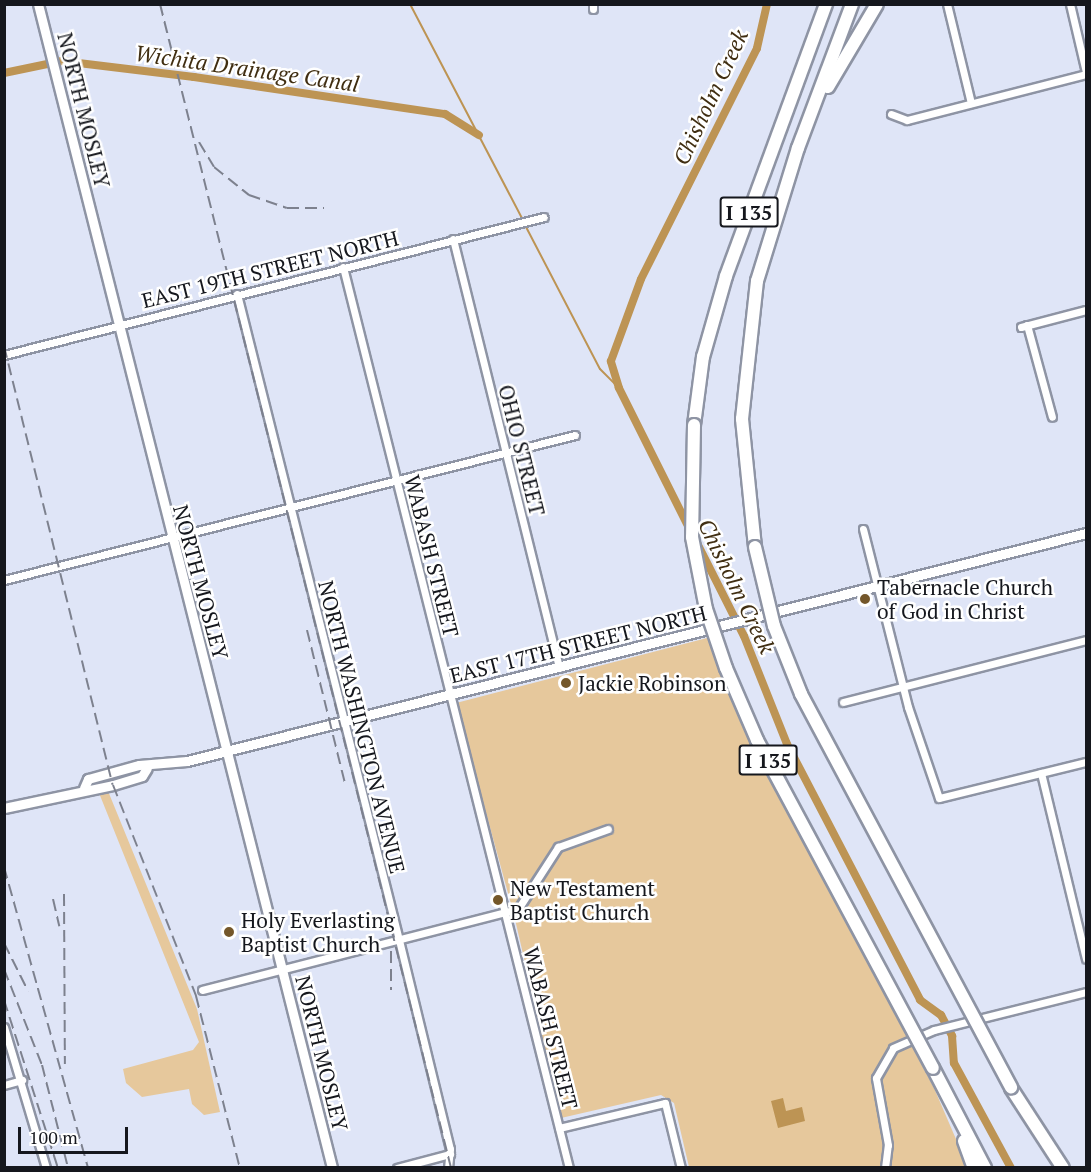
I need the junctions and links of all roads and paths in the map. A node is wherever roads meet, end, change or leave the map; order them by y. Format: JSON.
{"nodes":[{"id":1,"x":38,"y":4,"type":"edge"},
{"id":2,"x":817,"y":4,"type":"edge"},
{"id":3,"x":826,"y":4,"type":"edge"},
{"id":4,"x":852,"y":4,"type":"edge"},
{"id":5,"x":877,"y":4,"type":"edge"},
{"id":6,"x":946,"y":4,"type":"edge"},
{"id":7,"x":1070,"y":4,"type":"edge"},
{"id":8,"x":1086,"y":73,"type":"edge"},
{"id":9,"x":971,"y":104,"type":"junction"},
{"id":10,"x":788,"y":106,"type":"junction"},
{"id":11,"x":891,"y":114,"type":"dead end"},
{"id":12,"x":798,"y":148,"type":"junction"},
{"id":13,"x":544,"y":217,"type":"dead end"},
{"id":14,"x":453,"y":239,"type":"junction"},
{"id":15,"x":343,"y":267,"type":"junction"},
{"id":16,"x":237,"y":294,"type":"junction"},
{"id":17,"x":1086,"y":310,"type":"edge"},
{"id":18,"x":118,"y":324,"type":"junction"},
{"id":19,"x":4,"y":355,"type":"edge"},
{"id":20,"x":1052,"y":417,"type":"dead end"},
{"id":21,"x":575,"y":435,"type":"dead end"},
{"id":22,"x":506,"y":454,"type":"junction"},
{"id":23,"x":397,"y":481,"type":"junction"},
{"id":24,"x":291,"y":508,"type":"junction"},
{"id":25,"x":863,"y":529,"type":"dead end"},
{"id":26,"x":1086,"y":533,"type":"edge"},
{"id":27,"x":171,"y":538,"type":"junction"},
{"id":28,"x":4,"y":580,"type":"edge"},
{"id":29,"x":878,"y":586,"type":"junction"},
{"id":30,"x":1086,"y":640,"type":"edge"},
{"id":31,"x":560,"y":668,"type":"junction"},
{"id":32,"x":903,"y":687,"type":"junction"},
{"id":33,"x":450,"y":695,"type":"junction"},
{"id":34,"x":843,"y":702,"type":"dead end"},
{"id":35,"x":343,"y":722,"type":"junction"},
{"id":36,"x":227,"y":751,"type":"junction"},
{"id":37,"x":1086,"y":762,"type":"edge"},
{"id":38,"x":1041,"y":774,"type":"junction"},
{"id":39,"x":4,"y":808,"type":"edge"},
{"id":40,"x":608,"y":829,"type":"dead end"},
{"id":41,"x":505,"y":913,"type":"junction"},
{"id":42,"x":399,"y":940,"type":"junction"},
{"id":43,"x":1086,"y":959,"type":"edge"},
{"id":44,"x":283,"y":970,"type":"junction"},
{"id":45,"x":202,"y":990,"type":"dead end"},
{"id":46,"x":1086,"y":992,"type":"edge"},
{"id":47,"x":4,"y":1027,"type":"edge"},
{"id":48,"x":933,"y":1068,"type":"junction"},
{"id":49,"x":22,"y":1080,"type":"junction"},
{"id":50,"x":4,"y":1085,"type":"edge"},
{"id":51,"x":1011,"y":1088,"type":"junction"},
{"id":52,"x":559,"y":1128,"type":"junction"},
{"id":53,"x":450,"y":1154,"type":"junction"},
{"id":54,"x":46,"y":1167,"type":"edge"},
{"id":55,"x":332,"y":1167,"type":"edge"},
{"id":56,"x":397,"y":1167,"type":"edge"},
{"id":57,"x":448,"y":1167,"type":"edge"},
{"id":58,"x":569,"y":1167,"type":"edge"},
{"id":59,"x":681,"y":1167,"type":"edge"},
{"id":60,"x":885,"y":1167,"type":"edge"},
{"id":61,"x":974,"y":1167,"type":"edge"},
{"id":62,"x":985,"y":1167,"type":"edge"},
{"id":63,"x":1052,"y":1167,"type":"edge"},
{"id":64,"x":1063,"y":1167,"type":"edge"}],
"edges":[{"from":1,"to":18,"type":"street","name":"NORTH MOSLEY"},
{"from":2,"to":10,"type":"highway"},
{"from":3,"to":10,"type":"highway","number":"I 135"},
{"from":4,"to":12,"type":"highway","number":"I 135"},
{"from":5,"to":12,"type":"highway"},
{"from":6,"to":9,"type":"street"},
{"from":7,"to":8,"type":"street"},
{"from":8,"to":9,"type":"street"},
{"from":9,"to":11,"type":"street"},
{"from":10,"to":48,"type":"highway","number":"I 135","bridge":true},
{"from":12,"to":51,"type":"highway","number":"I 135","bridge":true},
{"from":13,"to":14,"type":"street","name":"EAST 19TH STREET NORTH"},
{"from":14,"to":15,"type":"street","name":"EAST 19TH STREET NORTH"},
{"from":14,"to":22,"type":"street","name":"OHIO STREET"},
{"from":15,"to":16,"type":"street","name":"EAST 19TH STREET NORTH"},
{"from":15,"to":23,"type":"street","name":"WABASH STREET"},
{"from":16,"to":18,"type":"street","name":"EAST 19TH STREET NORTH"},
{"from":16,"to":24,"type":"street","name":"NORTH WASHINGTON AVENUE"},
{"from":17,"to":20,"type":"street"},
{"from":18,"to":19,"type":"street","name":"EAST 19TH STREET NORTH"},
{"from":18,"to":27,"type":"street","name":"NORTH MOSLEY"},
{"from":21,"to":22,"type":"street"},
{"from":22,"to":23,"type":"street"},
{"from":22,"to":31,"type":"street","name":"OHIO STREET"},
{"from":23,"to":24,"type":"street"},
{"from":23,"to":33,"type":"street","name":"WABASH STREET"},
{"from":24,"to":27,"type":"street"},
{"from":24,"to":35,"type":"street","name":"NORTH WASHINGTON AVENUE"},
{"from":25,"to":29,"type":"street"},
{"from":26,"to":29,"type":"street","name":"EAST 17TH STREET NORTH"},
{"from":27,"to":28,"type":"street"},
{"from":27,"to":36,"type":"street","name":"NORTH MOSLEY"},
{"from":29,"to":31,"type":"street","name":"EAST 17TH STREET NORTH"},
{"from":29,"to":32,"type":"street"},
{"from":30,"to":32,"type":"street"},
{"from":31,"to":33,"type":"street","name":"EAST 17TH STREET NORTH"},
{"from":32,"to":34,"type":"street"},
{"from":32,"to":38,"type":"street"},
{"from":33,"to":35,"type":"street","name":"EAST 17TH STREET NORTH"},
{"from":33,"to":41,"type":"street","name":"WABASH STREET"},
{"from":35,"to":36,"type":"street","name":"EAST 17TH STREET NORTH"},
{"from":35,"to":42,"type":"street","name":"NORTH WASHINGTON AVENUE"},
{"from":36,"to":39,"type":"street","name":"EAST 17TH STREET NORTH"},
{"from":36,"to":44,"type":"street","name":"NORTH MOSLEY"},
{"from":37,"to":38,"type":"street"},
{"from":38,"to":43,"type":"street"},
{"from":40,"to":41,"type":"street"},
{"from":41,"to":42,"type":"street"},
{"from":41,"to":52,"type":"street","name":"WABASH STREET"},
{"from":42,"to":44,"type":"street"},
{"from":42,"to":53,"type":"street","name":"NORTH WASHINGTON AVENUE"},
{"from":44,"to":45,"type":"street"},
{"from":44,"to":55,"type":"street","name":"NORTH MOSLEY"},
{"from":46,"to":60,"type":"street"},
{"from":47,"to":49,"type":"street"},
{"from":48,"to":61,"type":"highway"},
{"from":48,"to":62,"type":"highway","number":"I 135"},
{"from":49,"to":50,"type":"street"},
{"from":49,"to":54,"type":"street"},
{"from":51,"to":63,"type":"highway","number":"I 135"},
{"from":51,"to":64,"type":"highway"},
{"from":52,"to":58,"type":"street","name":"WABASH STREET"},
{"from":52,"to":59,"type":"street"},
{"from":53,"to":56,"type":"street"},
{"from":53,"to":57,"type":"street","name":"NORTH WASHINGTON AVENUE"}]}
